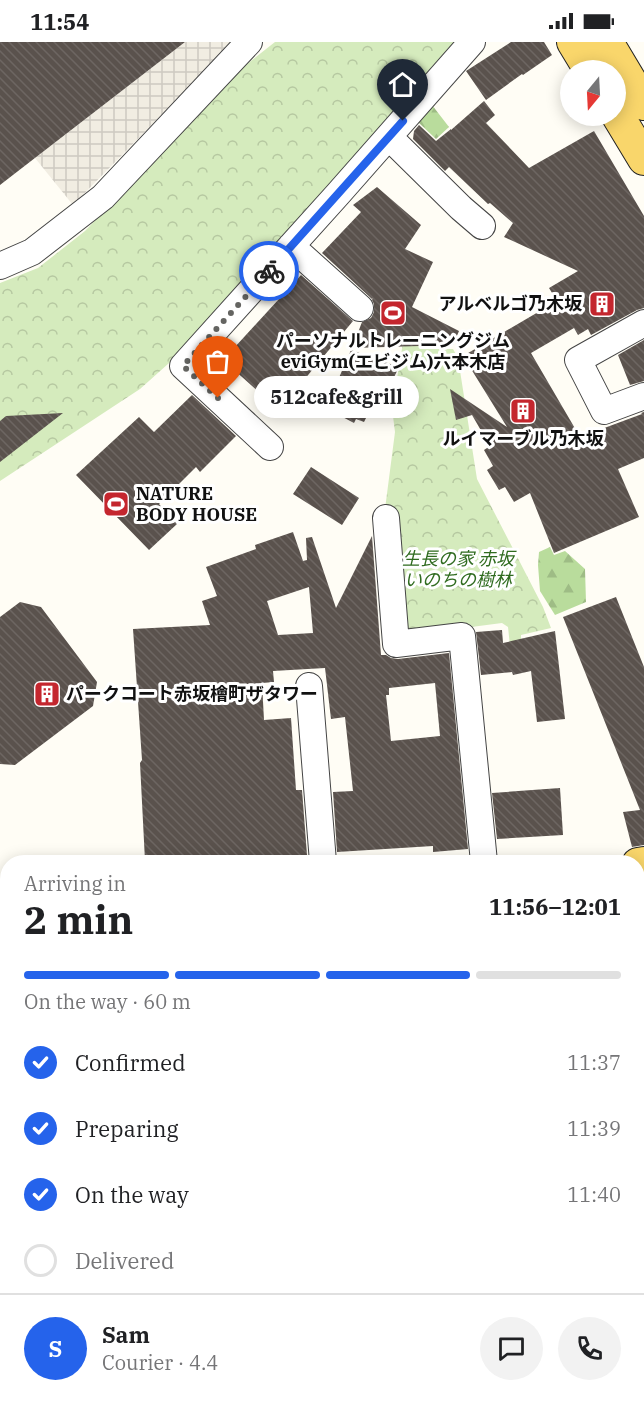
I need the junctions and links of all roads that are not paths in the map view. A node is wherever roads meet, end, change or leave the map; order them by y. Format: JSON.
{"nodes":[{"id":1,"x":249,"y":42,"type":"edge"},
{"id":2,"x":472,"y":42,"type":"edge"},
{"id":3,"x":573,"y":42,"type":"edge"},
{"id":4,"x":607,"y":42,"type":"edge"},
{"id":5,"x":584,"y":60,"type":"edge"},
{"id":6,"x":644,"y":104,"type":"edge"},
{"id":7,"x":624,"y":126,"type":"edge"},
{"id":8,"x":389,"y":137,"type":"junction"},
{"id":9,"x":644,"y":159,"type":"edge"},
{"id":10,"x":482,"y":226,"type":"dead end"},
{"id":11,"x":291,"y":246,"type":"junction"},
{"id":12,"x":0,"y":266,"type":"edge"},
{"id":13,"x":360,"y":308,"type":"dead end"},
{"id":14,"x":644,"y":323,"type":"edge"},
{"id":15,"x":644,"y":396,"type":"edge"},
{"id":16,"x":270,"y":447,"type":"dead end"},
{"id":17,"x":386,"y":519,"type":"dead end"},
{"id":18,"x":309,"y":686,"type":"dead end"},
{"id":19,"x":322,"y":855,"type":"edge"},
{"id":20,"x":483,"y":855,"type":"edge"}],
"edges":[{"from":1,"to":12,"type":"street"},
{"from":2,"to":8,"type":"street"},
{"from":3,"to":5,"type":"main road"},
{"from":4,"to":6,"type":"main road"},
{"from":7,"to":9,"type":"main road"},
{"from":8,"to":10,"type":"street"},
{"from":8,"to":11,"type":"street"},
{"from":11,"to":13,"type":"street"},
{"from":11,"to":16,"type":"street"},
{"from":14,"to":15,"type":"street"},
{"from":17,"to":20,"type":"street"},
{"from":18,"to":19,"type":"street"}]}
